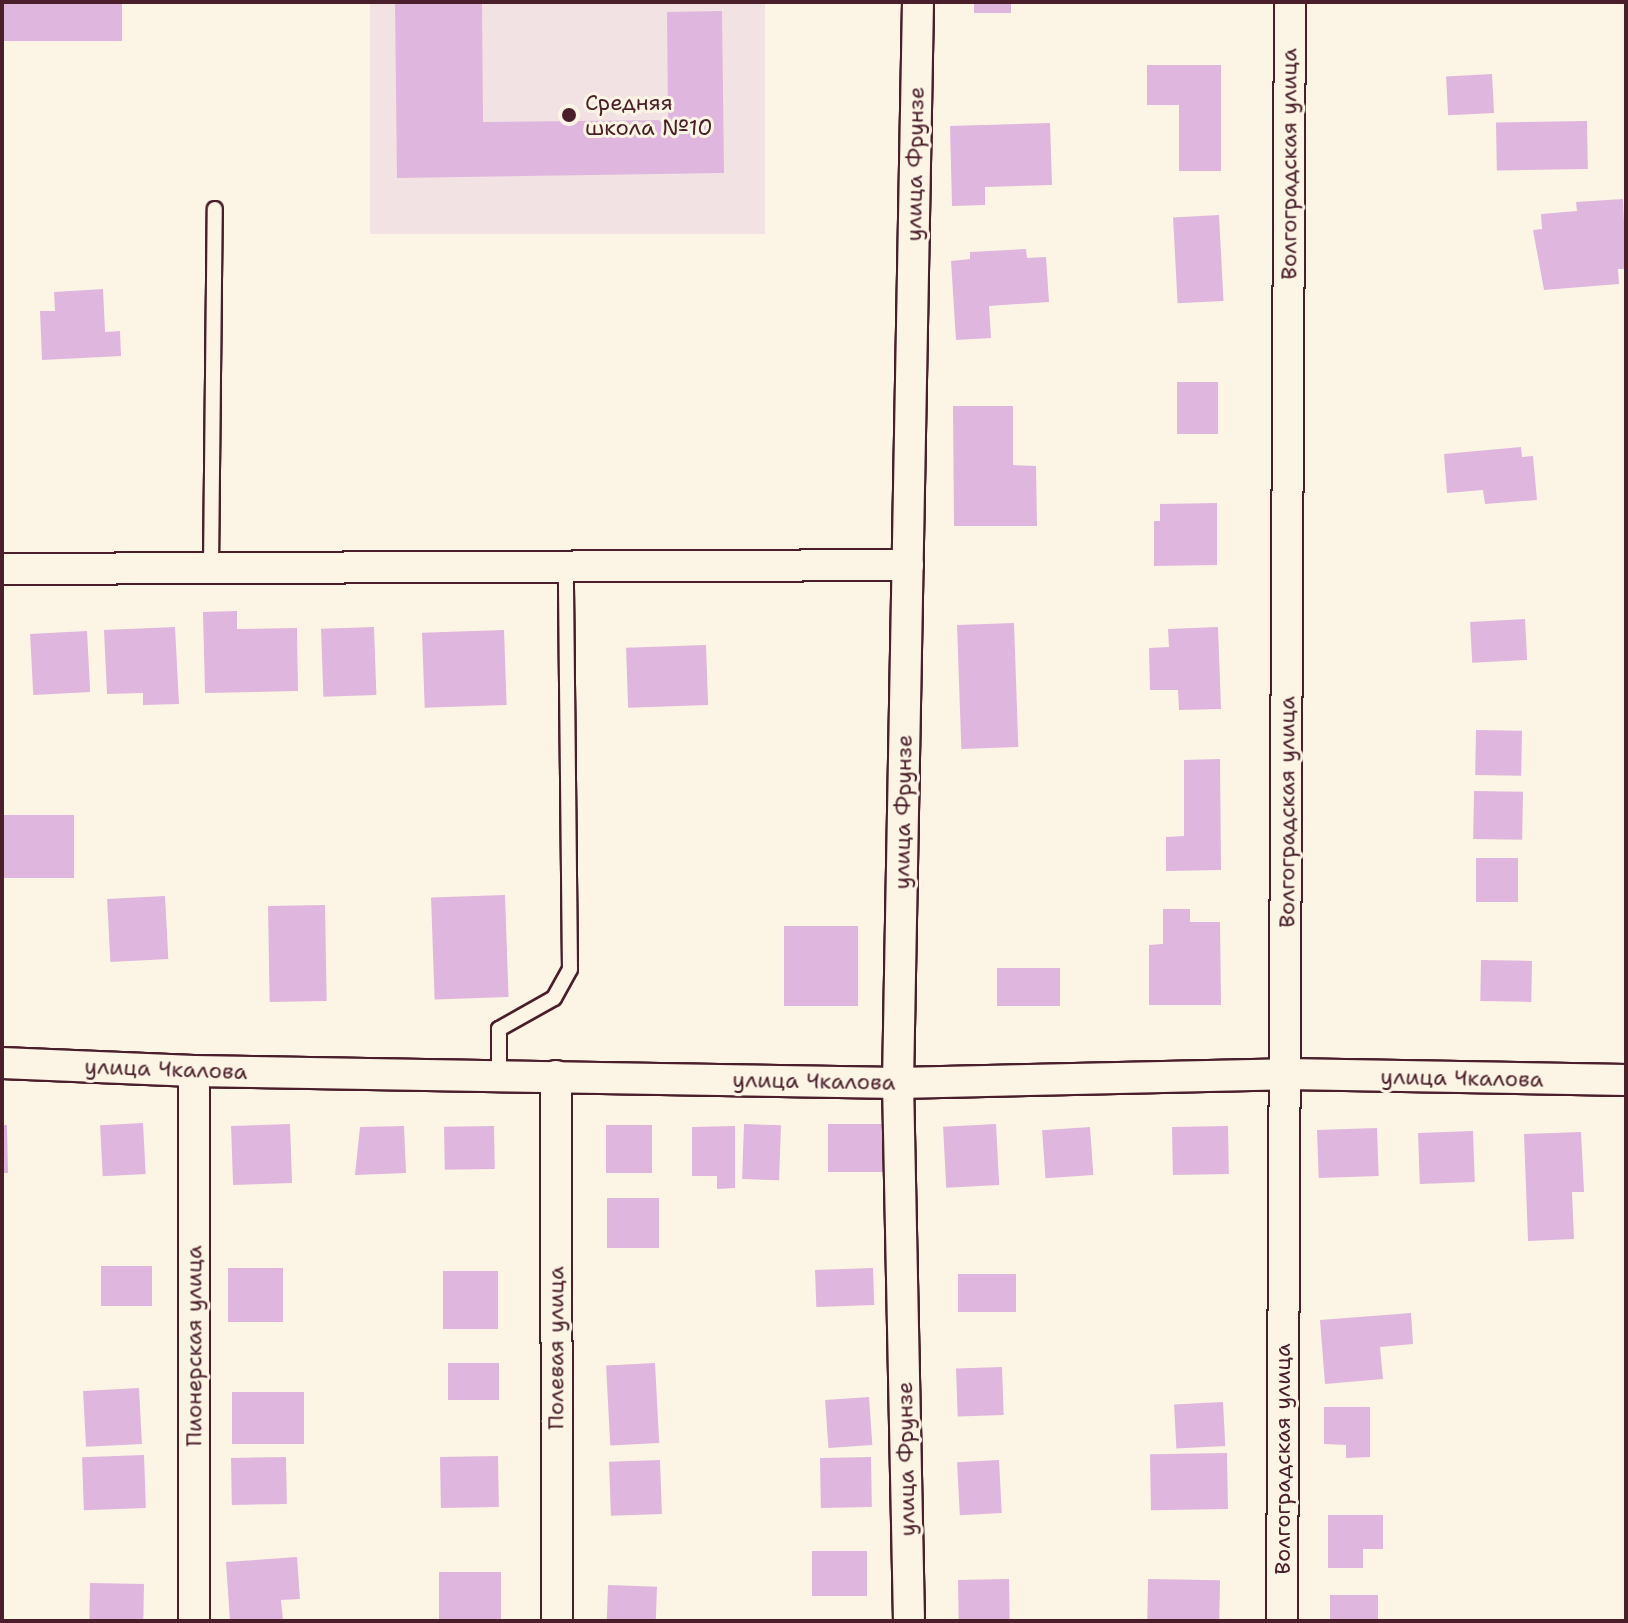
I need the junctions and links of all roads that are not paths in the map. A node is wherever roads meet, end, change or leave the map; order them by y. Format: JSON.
{"nodes":[{"id":1,"x":918,"y":2,"type":"edge"},
{"id":2,"x":1290,"y":2,"type":"edge"},
{"id":3,"x":215,"y":209,"type":"dead end"},
{"id":4,"x":566,"y":563,"type":"junction"},
{"id":5,"x":908,"y":565,"type":"junction"},
{"id":6,"x":211,"y":567,"type":"junction"},
{"id":7,"x":2,"y":569,"type":"edge"},
{"id":8,"x":2,"y":1063,"type":"edge"},
{"id":9,"x":194,"y":1071,"type":"junction"},
{"id":10,"x":1286,"y":1074,"type":"junction"},
{"id":11,"x":499,"y":1075,"type":"junction"},
{"id":12,"x":556,"y":1076,"type":"junction"},
{"id":13,"x":1626,"y":1080,"type":"edge"},
{"id":14,"x":898,"y":1083,"type":"junction"},
{"id":15,"x":194,"y":1621,"type":"edge"},
{"id":16,"x":557,"y":1621,"type":"edge"},
{"id":17,"x":909,"y":1621,"type":"edge"},
{"id":18,"x":1282,"y":1621,"type":"edge"}],
"edges":[{"from":1,"to":5,"type":"street","name":"улица Фрунзе"},
{"from":2,"to":10,"type":"street","name":"Волгоградская улица"},
{"from":3,"to":6,"type":"lane"},
{"from":4,"to":5,"type":"street"},
{"from":4,"to":6,"type":"street"},
{"from":4,"to":11,"type":"lane"},
{"from":5,"to":14,"type":"street","name":"улица Фрунзе"},
{"from":6,"to":7,"type":"street"},
{"from":8,"to":9,"type":"street","name":"улица Чкалова"},
{"from":9,"to":11,"type":"street","name":"улица Чкалова"},
{"from":9,"to":15,"type":"street","name":"Пионерская улица"},
{"from":10,"to":13,"type":"street","name":"улица Чкалова"},
{"from":10,"to":14,"type":"street","name":"улица Чкалова"},
{"from":10,"to":18,"type":"street","name":"Волгоградская улица"},
{"from":11,"to":12,"type":"street","name":"улица Чкалова"},
{"from":12,"to":14,"type":"street","name":"улица Чкалова"},
{"from":12,"to":16,"type":"street","name":"Полевая улица"},
{"from":14,"to":17,"type":"street","name":"улица Фрунзе"}]}
